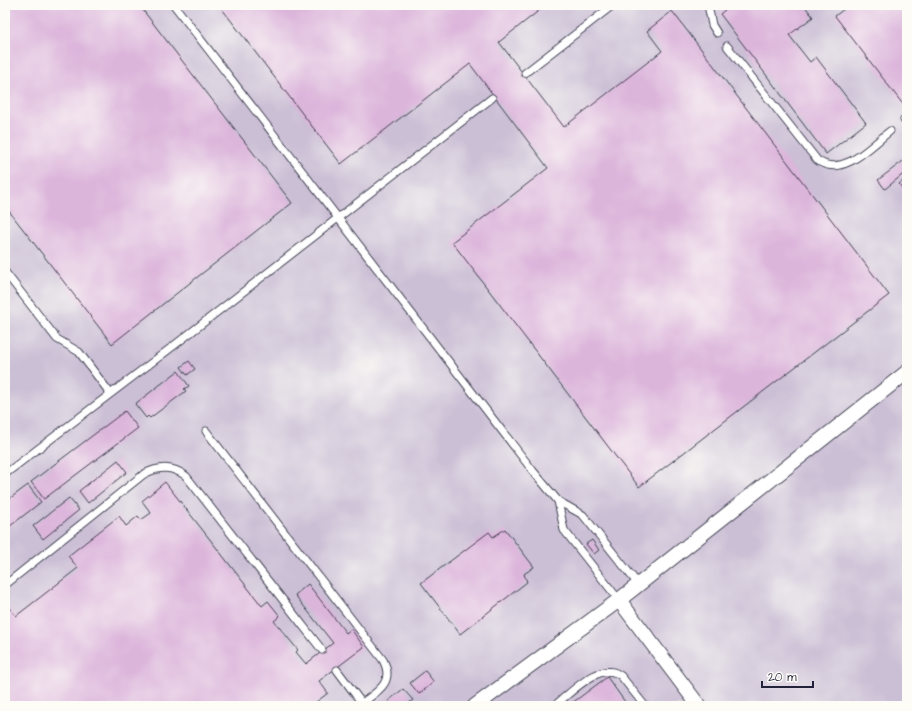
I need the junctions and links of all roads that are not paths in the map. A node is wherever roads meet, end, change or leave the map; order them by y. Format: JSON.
{"nodes":[{"id":1,"x":174,"y":5,"type":"edge"},
{"id":2,"x":613,"y":5,"type":"edge"},
{"id":3,"x":708,"y":5,"type":"edge"},
{"id":4,"x":717,"y":33,"type":"dead end"},
{"id":5,"x":728,"y":46,"type":"dead end"},
{"id":6,"x":525,"y":73,"type":"dead end"},
{"id":7,"x":492,"y":98,"type":"dead end"},
{"id":8,"x":890,"y":131,"type":"dead end"},
{"id":9,"x":338,"y":218,"type":"junction"},
{"id":10,"x":5,"y":272,"type":"edge"},
{"id":11,"x":907,"y":372,"type":"edge"},
{"id":12,"x":110,"y":393,"type":"junction"},
{"id":13,"x":206,"y":432,"type":"dead end"},
{"id":14,"x":5,"y":474,"type":"edge"},
{"id":15,"x":558,"y":502,"type":"junction"},
{"id":16,"x":638,"y":584,"type":"junction"},
{"id":17,"x":5,"y":585,"type":"edge"},
{"id":18,"x":619,"y":600,"type":"junction"},
{"id":19,"x":322,"y":650,"type":"dead end"},
{"id":20,"x":337,"y":670,"type":"dead end"},
{"id":21,"x":361,"y":705,"type":"edge"},
{"id":22,"x":475,"y":706,"type":"edge"},
{"id":23,"x":554,"y":706,"type":"edge"},
{"id":24,"x":645,"y":706,"type":"edge"},
{"id":25,"x":699,"y":706,"type":"edge"}],
"edges":[{"from":1,"to":9,"type":"lane"},
{"from":2,"to":6,"type":"lane"},
{"from":3,"to":4,"type":"lane"},
{"from":5,"to":8,"type":"lane"},
{"from":7,"to":9,"type":"lane"},
{"from":9,"to":12,"type":"lane"},
{"from":9,"to":15,"type":"lane"},
{"from":10,"to":12,"type":"lane"},
{"from":11,"to":16,"type":"street"},
{"from":12,"to":14,"type":"lane"},
{"from":13,"to":21,"type":"lane"},
{"from":15,"to":16,"type":"lane"},
{"from":15,"to":18,"type":"lane"},
{"from":16,"to":18,"type":"street"},
{"from":17,"to":19,"type":"lane"},
{"from":18,"to":22,"type":"street"},
{"from":18,"to":25,"type":"street"},
{"from":20,"to":21,"type":"lane"},
{"from":23,"to":24,"type":"lane"}]}
